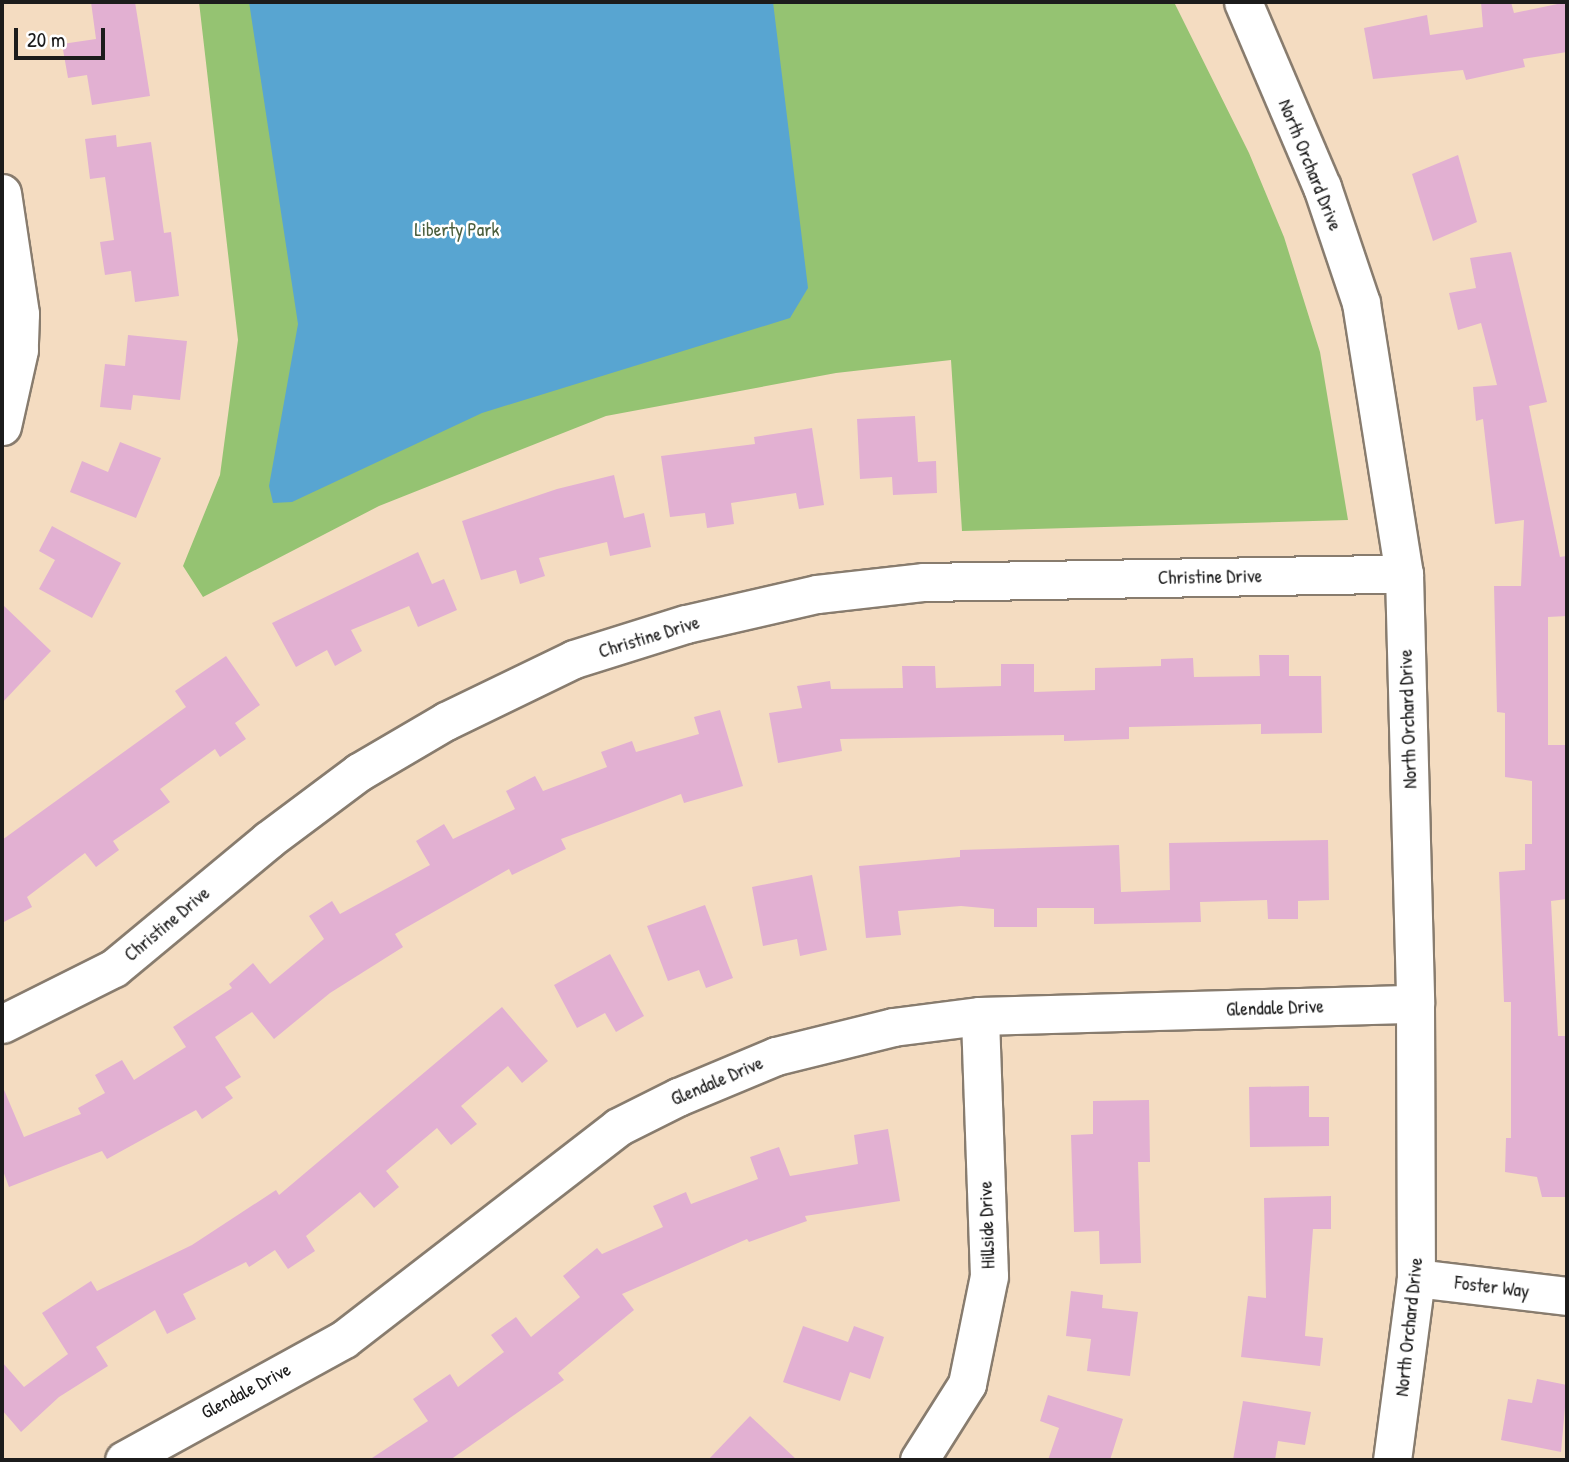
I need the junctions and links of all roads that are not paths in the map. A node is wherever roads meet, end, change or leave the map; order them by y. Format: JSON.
{"nodes":[{"id":1,"x":1242,"y":2,"type":"edge"},
{"id":2,"x":2,"y":193,"type":"edge"},
{"id":3,"x":2,"y":426,"type":"edge"},
{"id":4,"x":1404,"y":574,"type":"junction"},
{"id":5,"x":1415,"y":1004,"type":"junction"},
{"id":6,"x":979,"y":1016,"type":"junction"},
{"id":7,"x":2,"y":1024,"type":"edge"},
{"id":8,"x":1416,"y":1278,"type":"junction"},
{"id":9,"x":1567,"y":1296,"type":"edge"},
{"id":10,"x":124,"y":1460,"type":"edge"},
{"id":11,"x":919,"y":1460,"type":"edge"},
{"id":12,"x":1392,"y":1460,"type":"edge"}],
"edges":[{"from":1,"to":4,"type":"street","name":"North Orchard Drive"},
{"from":2,"to":3,"type":"street"},
{"from":4,"to":5,"type":"street","name":"North Orchard Drive"},
{"from":4,"to":7,"type":"street","name":"Christine Drive"},
{"from":5,"to":6,"type":"street","name":"Glendale Drive"},
{"from":5,"to":8,"type":"street","name":"North Orchard Drive"},
{"from":6,"to":10,"type":"street","name":"Glendale Drive"},
{"from":6,"to":11,"type":"street","name":"Hillside Drive"},
{"from":8,"to":9,"type":"street","name":"Foster Way"},
{"from":8,"to":12,"type":"street","name":"North Orchard Drive"}]}
